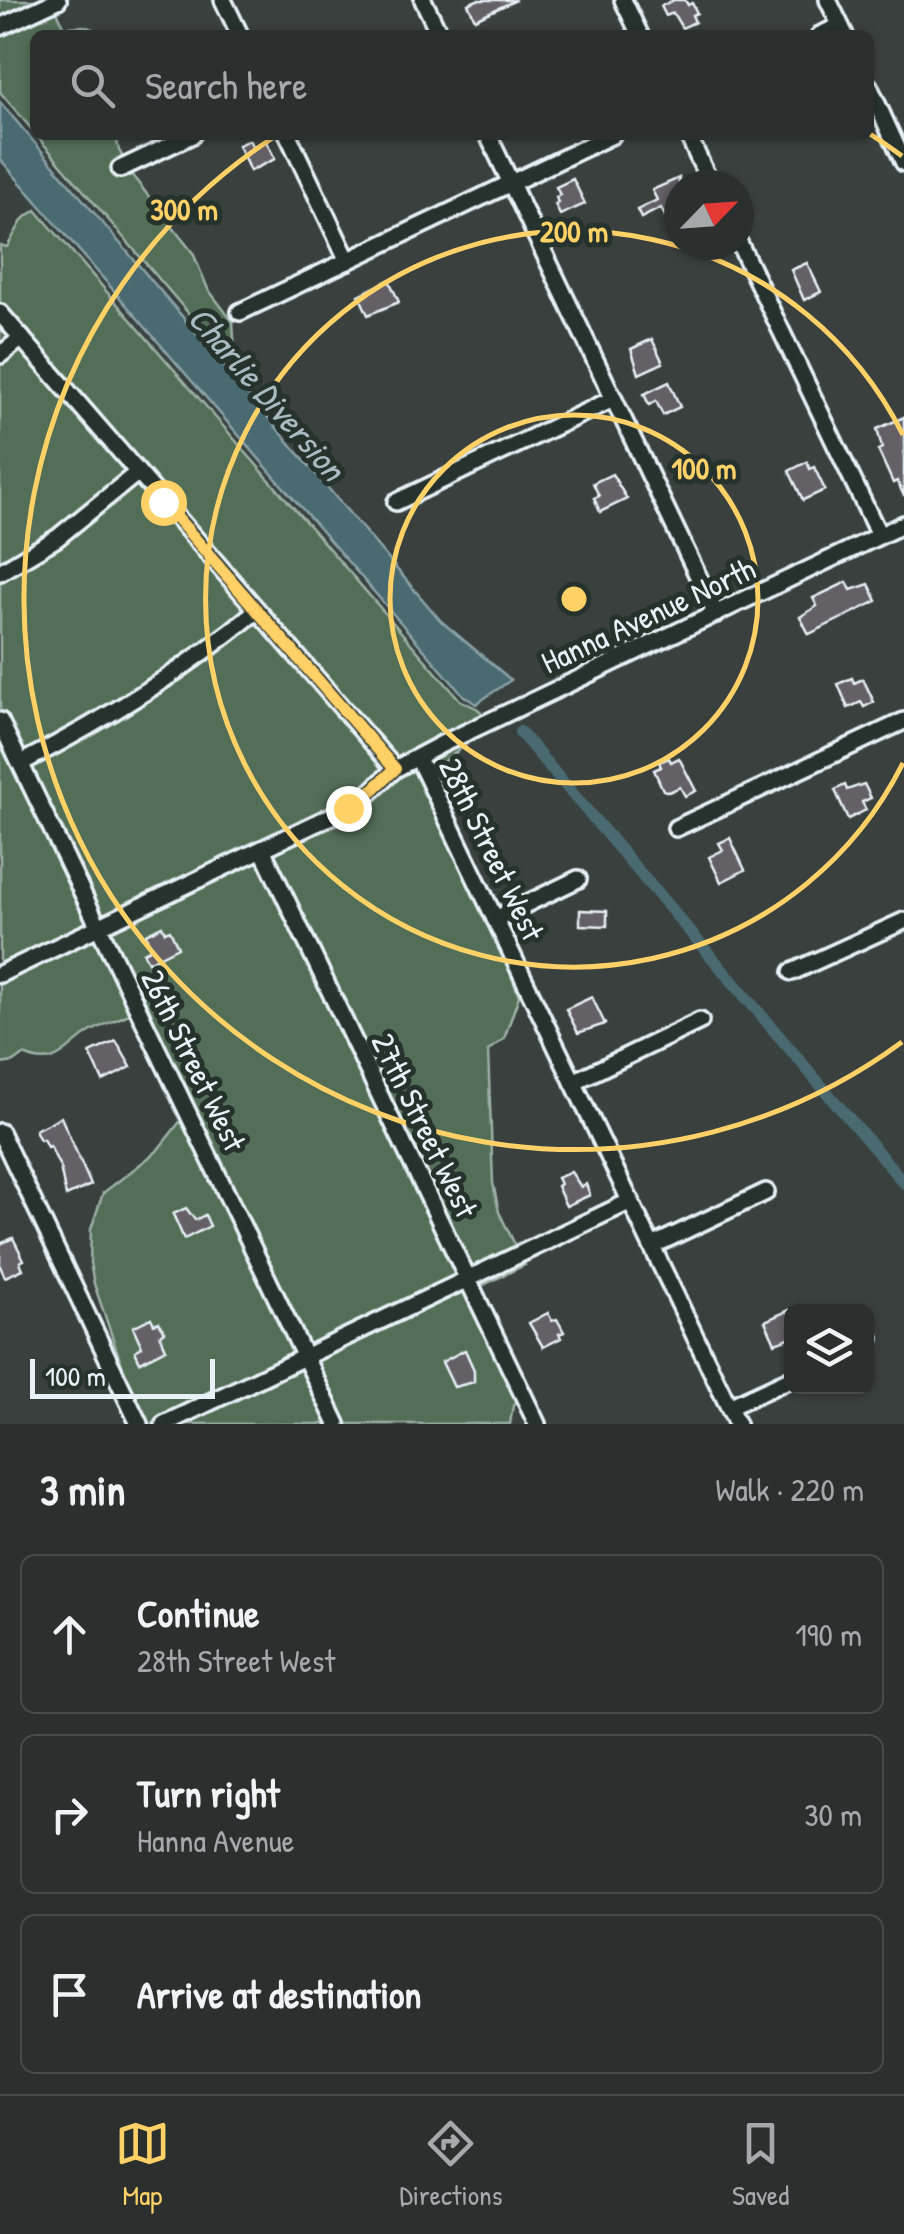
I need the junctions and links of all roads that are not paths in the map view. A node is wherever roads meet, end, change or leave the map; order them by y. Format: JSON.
{"nodes":[{"id":1,"x":58,"y":0,"type":"edge"},
{"id":2,"x":223,"y":0,"type":"edge"},
{"id":3,"x":423,"y":0,"type":"edge"},
{"id":4,"x":624,"y":0,"type":"edge"},
{"id":5,"x":828,"y":0,"type":"edge"},
{"id":6,"x":0,"y":27,"type":"edge"},
{"id":7,"x":238,"y":30,"type":"edge"},
{"id":8,"x":438,"y":30,"type":"edge"},
{"id":9,"x":638,"y":30,"type":"edge"},
{"id":10,"x":842,"y":30,"type":"edge"},
{"id":11,"x":874,"y":97,"type":"edge"},
{"id":12,"x":181,"y":140,"type":"edge"},
{"id":13,"x":290,"y":140,"type":"edge"},
{"id":14,"x":490,"y":140,"type":"edge"},
{"id":15,"x":601,"y":140,"type":"edge"},
{"id":16,"x":690,"y":140,"type":"edge"},
{"id":17,"x":904,"y":163,"type":"edge"},
{"id":18,"x":120,"y":169,"type":"dead end"},
{"id":19,"x":704,"y":170,"type":"edge"},
{"id":20,"x":511,"y":183,"type":"junction"},
{"id":21,"x":747,"y":260,"type":"edge"},
{"id":22,"x":348,"y":261,"type":"junction"},
{"id":23,"x":240,"y":312,"type":"dead end"},
{"id":24,"x":0,"y":313,"type":"edge"},
{"id":25,"x":22,"y":338,"type":"junction"},
{"id":26,"x":0,"y":355,"type":"edge"},
{"id":27,"x":613,"y":398,"type":"junction"},
{"id":28,"x":137,"y":473,"type":"junction"},
{"id":29,"x":396,"y":502,"type":"dead end"},
{"id":30,"x":904,"y":524,"type":"edge"},
{"id":31,"x":880,"y":535,"type":"junction"},
{"id":32,"x":0,"y":572,"type":"edge"},
{"id":33,"x":256,"y":611,"type":"junction"},
{"id":34,"x":716,"y":614,"type":"junction"},
{"id":35,"x":0,"y":721,"type":"edge"},
{"id":36,"x":904,"y":721,"type":"edge"},
{"id":37,"x":418,"y":758,"type":"junction"},
{"id":38,"x":21,"y":764,"type":"junction"},
{"id":39,"x":395,"y":769,"type":"junction"},
{"id":40,"x":676,"y":828,"type":"dead end"},
{"id":41,"x":262,"y":849,"type":"junction"},
{"id":42,"x":578,"y":879,"type":"dead end"},
{"id":43,"x":496,"y":919,"type":"junction"},
{"id":44,"x":904,"y":921,"type":"edge"},
{"id":45,"x":99,"y":926,"type":"junction"},
{"id":46,"x":792,"y":972,"type":"dead end"},
{"id":47,"x":0,"y":974,"type":"edge"},
{"id":48,"x":700,"y":1021,"type":"dead end"},
{"id":49,"x":573,"y":1082,"type":"junction"},
{"id":50,"x":0,"y":1132,"type":"edge"},
{"id":51,"x":766,"y":1192,"type":"dead end"},
{"id":52,"x":630,"y":1201,"type":"junction"},
{"id":53,"x":652,"y":1246,"type":"junction"},
{"id":54,"x":468,"y":1279,"type":"junction"},
{"id":55,"x":305,"y":1357,"type":"junction"},
{"id":56,"x":784,"y":1382,"type":"edge"},
{"id":57,"x":729,"y":1408,"type":"junction"},
{"id":58,"x":139,"y":1424,"type":"edge"},
{"id":59,"x":164,"y":1424,"type":"edge"},
{"id":60,"x":338,"y":1424,"type":"edge"},
{"id":61,"x":538,"y":1424,"type":"edge"},
{"id":62,"x":737,"y":1424,"type":"edge"}],
"edges":[{"from":1,"to":6,"type":"street"},
{"from":2,"to":7,"type":"street"},
{"from":3,"to":8,"type":"street"},
{"from":4,"to":9,"type":"street"},
{"from":5,"to":10,"type":"street"},
{"from":11,"to":17,"type":"street"},
{"from":12,"to":18,"type":"street"},
{"from":13,"to":22,"type":"street"},
{"from":14,"to":20,"type":"street"},
{"from":15,"to":20,"type":"street"},
{"from":16,"to":19,"type":"street"},
{"from":20,"to":22,"type":"street"},
{"from":20,"to":27,"type":"street"},
{"from":21,"to":31,"type":"street"},
{"from":22,"to":23,"type":"street"},
{"from":24,"to":25,"type":"street","name":"28th Street West"},
{"from":25,"to":26,"type":"street"},
{"from":25,"to":28,"type":"street","name":"28th Street West"},
{"from":27,"to":29,"type":"street"},
{"from":27,"to":34,"type":"street"},
{"from":28,"to":32,"type":"street"},
{"from":28,"to":33,"type":"street","name":"28th Street West"},
{"from":30,"to":31,"type":"street","name":"Hanna Avenue North"},
{"from":31,"to":34,"type":"street","name":"Hanna Avenue North"},
{"from":33,"to":38,"type":"street"},
{"from":33,"to":39,"type":"street","name":"28th Street West"},
{"from":34,"to":37,"type":"street","name":"Hanna Avenue North"},
{"from":35,"to":38,"type":"street","name":"26th Street West"},
{"from":36,"to":40,"type":"street"},
{"from":37,"to":39,"type":"street","name":"28th Street West"},
{"from":37,"to":43,"type":"street","name":"28th Street West"},
{"from":38,"to":45,"type":"street","name":"26th Street West"},
{"from":39,"to":41,"type":"street"},
{"from":41,"to":45,"type":"street"},
{"from":41,"to":54,"type":"street","name":"27th Street West"},
{"from":42,"to":43,"type":"street"},
{"from":43,"to":49,"type":"street","name":"28th Street West"},
{"from":44,"to":46,"type":"street"},
{"from":45,"to":47,"type":"street"},
{"from":45,"to":55,"type":"street","name":"26th Street West"},
{"from":48,"to":49,"type":"street"},
{"from":49,"to":52,"type":"street","name":"28th Street West"},
{"from":50,"to":58,"type":"street"},
{"from":51,"to":53,"type":"street"},
{"from":52,"to":53,"type":"street","name":"28th Street West"},
{"from":52,"to":54,"type":"street"},
{"from":53,"to":57,"type":"street","name":"28th Street West"},
{"from":54,"to":55,"type":"street"},
{"from":54,"to":61,"type":"street","name":"27th Street West"},
{"from":55,"to":59,"type":"street"},
{"from":55,"to":60,"type":"street","name":"26th Street West"},
{"from":56,"to":57,"type":"street"},
{"from":57,"to":62,"type":"street","name":"28th Street West"}]}
